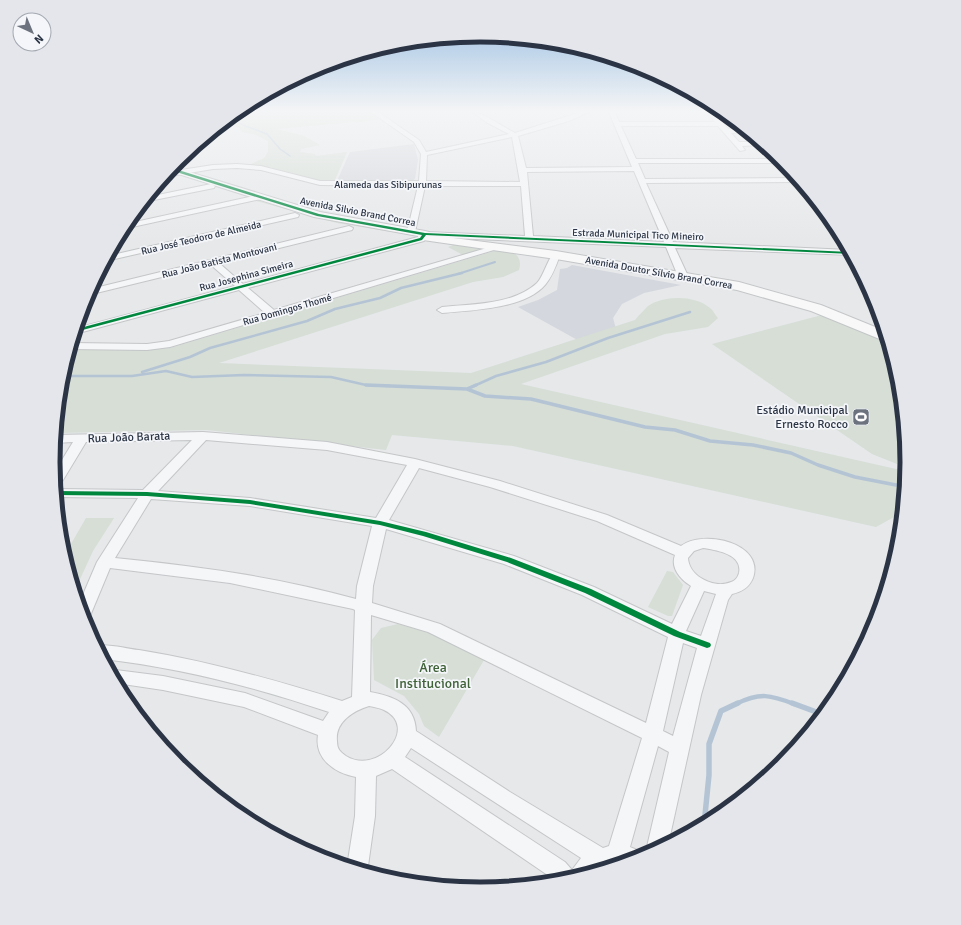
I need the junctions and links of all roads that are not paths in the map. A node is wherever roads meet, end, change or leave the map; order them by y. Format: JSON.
{"nodes":[{"id":1,"x":424,"y":155,"type":"edge"},
{"id":2,"x":520,"y":155,"type":"edge"},
{"id":3,"x":630,"y":155,"type":"edge"},
{"id":4,"x":632,"y":161,"type":"junction"},
{"id":5,"x":774,"y":161,"type":"edge"},
{"id":6,"x":636,"y":169,"type":"junction"},
{"id":7,"x":523,"y":170,"type":"junction"},
{"id":8,"x":177,"y":171,"type":"edge"},
{"id":9,"x":175,"y":173,"type":"edge"},
{"id":10,"x":175,"y":173,"type":"edge"},
{"id":11,"x":792,"y":180,"type":"edge"},
{"id":12,"x":641,"y":181,"type":"junction"},
{"id":13,"x":422,"y":184,"type":"junction"},
{"id":14,"x":524,"y":184,"type":"junction"},
{"id":15,"x":211,"y":186,"type":"junction"},
{"id":16,"x":154,"y":198,"type":"edge"},
{"id":17,"x":253,"y":198,"type":"junction"},
{"id":18,"x":296,"y":215,"type":"junction"},
{"id":19,"x":135,"y":224,"type":"edge"},
{"id":20,"x":349,"y":228,"type":"junction"},
{"id":21,"x":411,"y":232,"type":"junction"},
{"id":22,"x":423,"y":237,"type":"junction"},
{"id":23,"x":529,"y":239,"type":"junction"},
{"id":24,"x":671,"y":246,"type":"junction"},
{"id":25,"x":500,"y":247,"type":"junction"},
{"id":26,"x":845,"y":253,"type":"edge"},
{"id":27,"x":556,"y":255,"type":"junction"},
{"id":28,"x":113,"y":258,"type":"edge"},
{"id":29,"x":213,"y":262,"type":"junction"},
{"id":30,"x":683,"y":276,"type":"junction"},
{"id":31,"x":101,"y":282,"type":"edge"},
{"id":32,"x":241,"y":286,"type":"junction"},
{"id":33,"x":105,"y":288,"type":"junction"},
{"id":34,"x":97,"y":290,"type":"edge"},
{"id":35,"x":442,"y":310,"type":"dead end"},
{"id":36,"x":272,"y":314,"type":"junction"},
{"id":37,"x":81,"y":330,"type":"edge"},
{"id":38,"x":881,"y":334,"type":"edge"},
{"id":39,"x":76,"y":346,"type":"edge"},
{"id":40,"x":202,"y":436,"type":"junction"},
{"id":41,"x":82,"y":438,"type":"junction"},
{"id":42,"x":61,"y":439,"type":"edge"},
{"id":43,"x":415,"y":463,"type":"junction"},
{"id":44,"x":60,"y":473,"type":"edge"},
{"id":45,"x":61,"y":493,"type":"edge"},
{"id":46,"x":147,"y":494,"type":"junction"},
{"id":47,"x":380,"y":523,"type":"junction"},
{"id":48,"x":683,"y":553,"type":"junction"},
{"id":49,"x":105,"y":562,"type":"junction"},
{"id":50,"x":700,"y":584,"type":"junction"},
{"id":51,"x":727,"y":588,"type":"junction"},
{"id":52,"x":365,"y":606,"type":"junction"},
{"id":53,"x":86,"y":607,"type":"edge"},
{"id":54,"x":678,"y":634,"type":"junction"},
{"id":55,"x":707,"y":645,"type":"junction"},
{"id":56,"x":105,"y":653,"type":"edge"},
{"id":57,"x":118,"y":676,"type":"edge"},
{"id":58,"x":360,"y":701,"type":"junction"},
{"id":59,"x":343,"y":709,"type":"junction"},
{"id":60,"x":328,"y":730,"type":"junction"},
{"id":61,"x":652,"y":734,"type":"junction"},
{"id":62,"x":408,"y":735,"type":"junction"},
{"id":63,"x":680,"y":748,"type":"junction"},
{"id":64,"x":392,"y":759,"type":"junction"},
{"id":65,"x":366,"y":769,"type":"junction"},
{"id":66,"x":658,"y":844,"type":"edge"},
{"id":67,"x":618,"y":858,"type":"edge"},
{"id":68,"x":358,"y":865,"type":"edge"},
{"id":69,"x":586,"y":870,"type":"edge"},
{"id":70,"x":562,"y":875,"type":"edge"}],
"edges":[{"from":1,"to":13,"type":"street"},
{"from":2,"to":7,"type":"street"},
{"from":3,"to":4,"type":"street"},
{"from":4,"to":5,"type":"street"},
{"from":4,"to":6,"type":"street"},
{"from":6,"to":7,"type":"street"},
{"from":6,"to":12,"type":"street"},
{"from":7,"to":14,"type":"street"},
{"from":8,"to":13,"type":"street","name":"Alameda das Sibipurunas"},
{"from":9,"to":15,"type":"main road","name":"Avenida Silvio Brand Correa"},
{"from":10,"to":17,"type":"main road","name":"Avenida Silvio Brand Correa"},
{"from":11,"to":12,"type":"street"},
{"from":12,"to":24,"type":"street"},
{"from":13,"to":14,"type":"street","name":"Alameda das Sibipurunas"},
{"from":13,"to":21,"type":"street"},
{"from":14,"to":23,"type":"street"},
{"from":15,"to":16,"type":"street"},
{"from":15,"to":17,"type":"main road","name":"Avenida Silvio Brand Correa"},
{"from":17,"to":18,"type":"main road","name":"Avenida Silvio Brand Correa"},
{"from":17,"to":19,"type":"street"},
{"from":17,"to":21,"type":"main road","name":"Avenida Silvio Brand Correa"},
{"from":18,"to":20,"type":"main road","name":"Avenida Silvio Brand Correa"},
{"from":18,"to":28,"type":"street","name":"Rua José Teodoro de Almeida"},
{"from":20,"to":22,"type":"main road","name":"Avenida Silvio Brand Correa"},
{"from":20,"to":29,"type":"street","name":"Rua João Batista Montovani"},
{"from":21,"to":22,"type":"main road","name":"Avenida Silvio Brand Correa"},
{"from":22,"to":23,"type":"street","name":"Estrada Municipal Tico Mineiro"},
{"from":22,"to":25,"type":"main road","name":"Avenida Doutor Sílvio Brand Correa"},
{"from":22,"to":32,"type":"street","name":"Rua Josephina Simeira"},
{"from":23,"to":24,"type":"street","name":"Estrada Municipal Tico Mineiro"},
{"from":24,"to":26,"type":"street","name":"Estrada Municipal Tico Mineiro"},
{"from":24,"to":30,"type":"street"},
{"from":25,"to":27,"type":"main road","name":"Avenida Doutor Sílvio Brand Correa"},
{"from":25,"to":36,"type":"street","name":"Rua Domingos Thomé"},
{"from":27,"to":30,"type":"main road","name":"Avenida Doutor Sílvio Brand Correa"},
{"from":27,"to":35,"type":"street"},
{"from":29,"to":32,"type":"street"},
{"from":29,"to":33,"type":"street","name":"Rua João Batista Montovani"},
{"from":30,"to":38,"type":"main road","name":"Avenida Doutor Sílvio Brand Correa"},
{"from":31,"to":33,"type":"street"},
{"from":32,"to":36,"type":"street"},
{"from":32,"to":37,"type":"street","name":"Rua Josephina Simeira"},
{"from":33,"to":34,"type":"street","name":"Rua João Batista Montovani"},
{"from":36,"to":39,"type":"street","name":"Rua Domingos Thomé"},
{"from":40,"to":41,"type":"street","name":"Rua João Barata"},
{"from":40,"to":43,"type":"street","name":"Rua João Barata"},
{"from":40,"to":46,"type":"street"},
{"from":41,"to":42,"type":"street","name":"Rua João Barata"},
{"from":41,"to":44,"type":"street"},
{"from":43,"to":47,"type":"street"},
{"from":43,"to":48,"type":"street","name":"Rua João Barata"},
{"from":45,"to":46,"type":"street"},
{"from":46,"to":47,"type":"street"},
{"from":46,"to":49,"type":"street"},
{"from":47,"to":52,"type":"street"},
{"from":47,"to":54,"type":"street"},
{"from":48,"to":50,"type":"street"},
{"from":48,"to":51,"type":"street"},
{"from":49,"to":52,"type":"street"},
{"from":49,"to":53,"type":"street"},
{"from":50,"to":51,"type":"street"},
{"from":50,"to":54,"type":"street"},
{"from":51,"to":55,"type":"street"},
{"from":52,"to":58,"type":"street"},
{"from":52,"to":61,"type":"street"},
{"from":54,"to":55,"type":"street"},
{"from":54,"to":61,"type":"street"},
{"from":55,"to":63,"type":"street"},
{"from":56,"to":59,"type":"street"},
{"from":57,"to":60,"type":"street"},
{"from":58,"to":59,"type":"street"},
{"from":58,"to":62,"type":"street"},
{"from":59,"to":60,"type":"street"},
{"from":60,"to":65,"type":"street"},
{"from":61,"to":63,"type":"street"},
{"from":61,"to":67,"type":"street"},
{"from":62,"to":64,"type":"street"},
{"from":62,"to":67,"type":"street"},
{"from":63,"to":66,"type":"street"},
{"from":64,"to":65,"type":"street"},
{"from":64,"to":70,"type":"street"},
{"from":65,"to":68,"type":"street"},
{"from":67,"to":69,"type":"street"}]}
